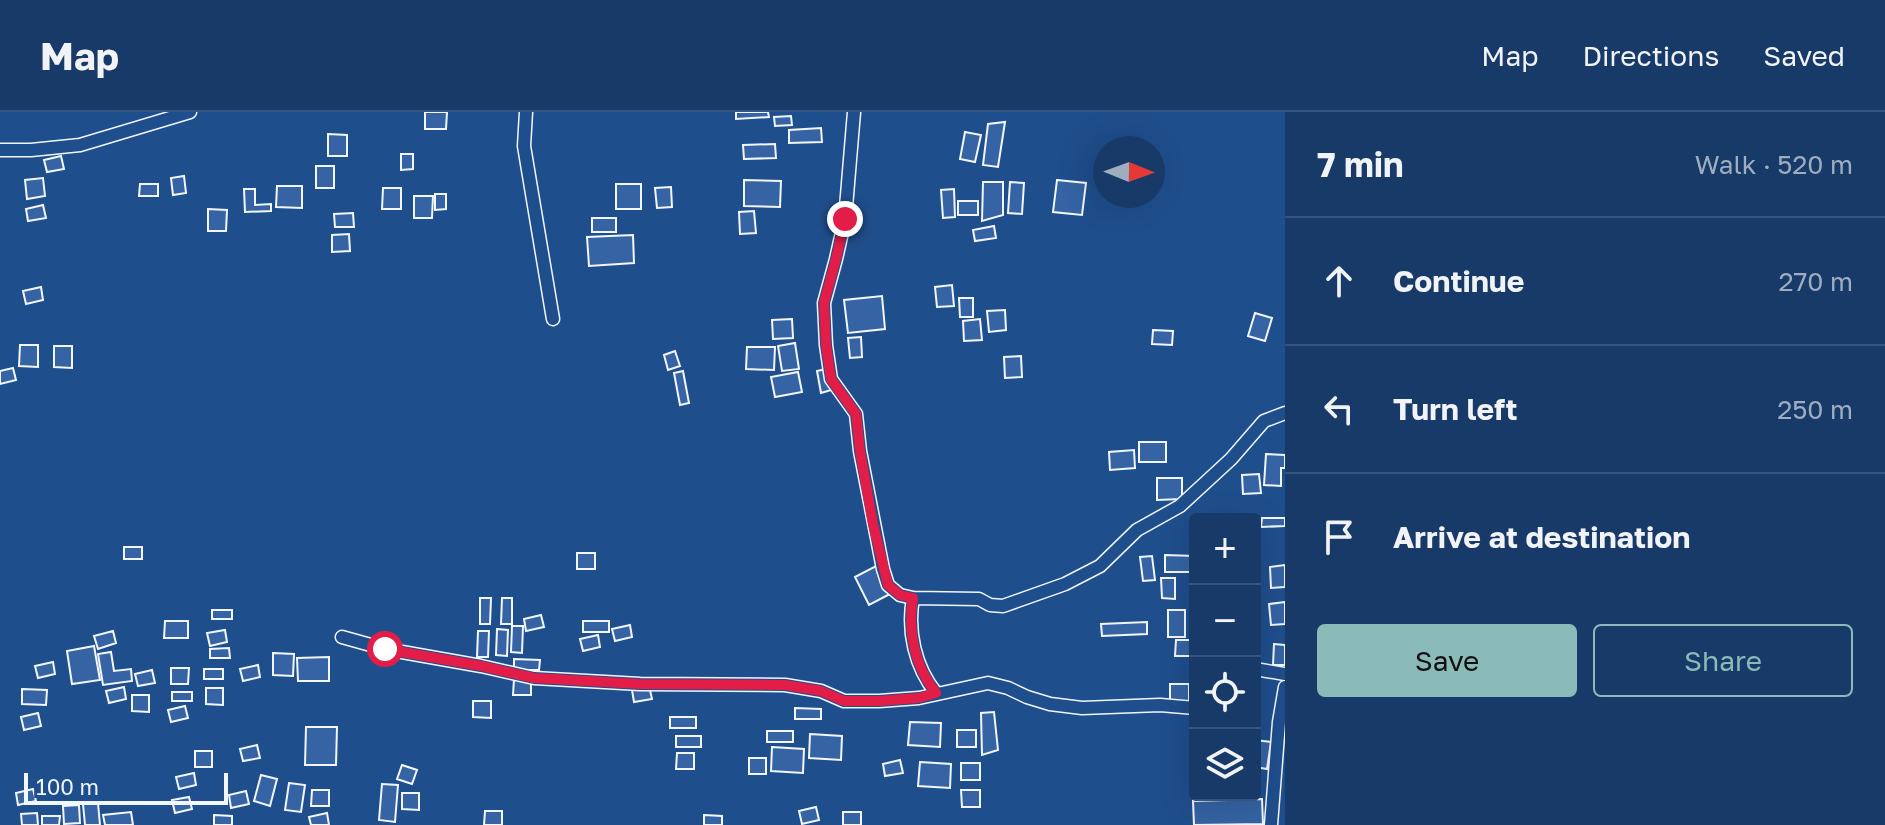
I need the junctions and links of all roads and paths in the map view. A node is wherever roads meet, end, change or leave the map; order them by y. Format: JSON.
{"nodes":[{"id":1,"x":190,"y":112,"type":"edge"},
{"id":2,"x":526,"y":112,"type":"edge"},
{"id":3,"x":854,"y":112,"type":"edge"},
{"id":4,"x":0,"y":150,"type":"edge"},
{"id":5,"x":553,"y":319,"type":"dead end"},
{"id":6,"x":1285,"y":413,"type":"edge"},
{"id":7,"x":913,"y":598,"type":"junction"},
{"id":8,"x":342,"y":637,"type":"dead end"},
{"id":9,"x":1261,"y":670,"type":"edge"},
{"id":10,"x":1285,"y":674,"type":"edge"},
{"id":11,"x":1285,"y":687,"type":"edge"},
{"id":12,"x":936,"y":693,"type":"junction"},
{"id":13,"x":1189,"y":707,"type":"edge"},
{"id":14,"x":1271,"y":825,"type":"edge"}],
"edges":[{"from":1,"to":4,"type":"street"},
{"from":2,"to":5,"type":"street"},
{"from":3,"to":7,"type":"street"},
{"from":6,"to":7,"type":"street"},
{"from":7,"to":12,"type":"street"},
{"from":8,"to":12,"type":"street"},
{"from":9,"to":10,"type":"street"},
{"from":11,"to":14,"type":"street"},
{"from":12,"to":13,"type":"street"}]}
